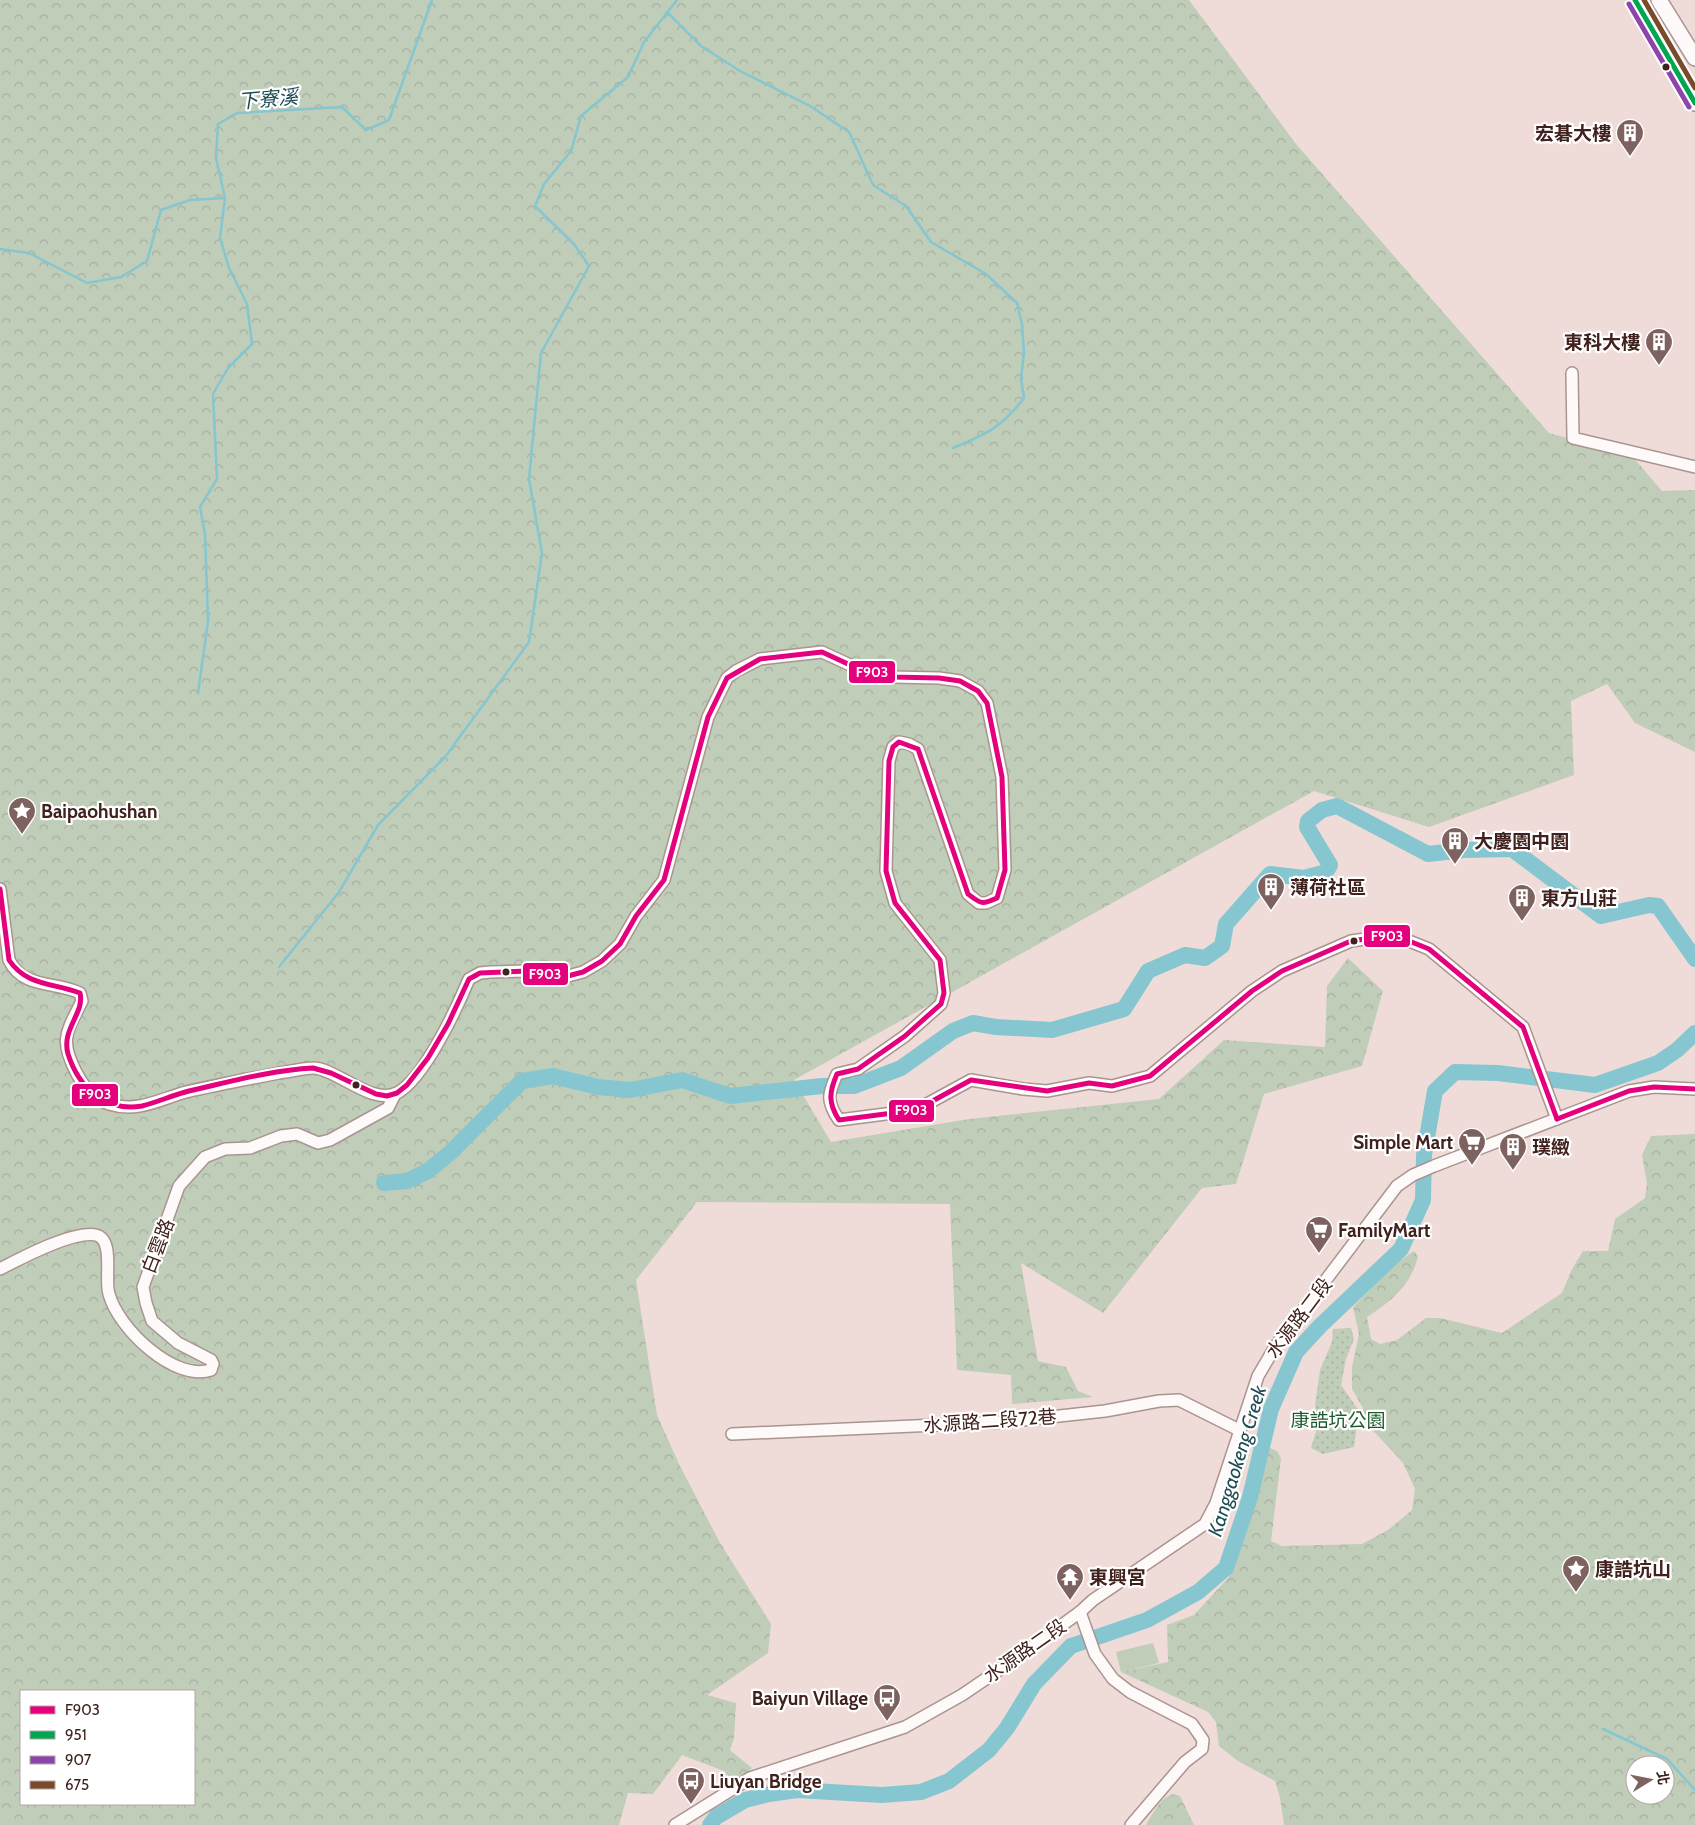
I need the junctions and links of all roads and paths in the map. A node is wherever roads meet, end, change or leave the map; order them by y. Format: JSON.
{"nodes":[{"id":1,"x":1635,"y":0,"type":"edge"},
{"id":2,"x":1659,"y":0,"type":"edge"},
{"id":3,"x":1695,"y":58,"type":"edge"},
{"id":4,"x":1695,"y":103,"type":"edge"},
{"id":5,"x":1572,"y":373,"type":"dead end"},
{"id":6,"x":1695,"y":467,"type":"edge"},
{"id":7,"x":0,"y":889,"type":"edge"},
{"id":8,"x":1695,"y":1089,"type":"edge"},
{"id":9,"x":395,"y":1094,"type":"junction"},
{"id":10,"x":1557,"y":1119,"type":"junction"},
{"id":11,"x":0,"y":1269,"type":"edge"},
{"id":12,"x":1240,"y":1430,"type":"junction"},
{"id":13,"x":732,"y":1434,"type":"dead end"},
{"id":14,"x":1082,"y":1616,"type":"junction"},
{"id":15,"x":675,"y":1825,"type":"edge"},
{"id":16,"x":1132,"y":1825,"type":"edge"}],
"edges":[{"from":1,"to":4,"type":"main road"},
{"from":2,"to":3,"type":"main road"},
{"from":5,"to":6,"type":"street"},
{"from":7,"to":9,"type":"street"},
{"from":8,"to":10,"type":"street"},
{"from":9,"to":10,"type":"street"},
{"from":9,"to":11,"type":"street","name":"白雲路"},
{"from":10,"to":12,"type":"street","name":"水源路二段"},
{"from":12,"to":13,"type":"street","name":"水源路二段72巷"},
{"from":12,"to":14,"type":"street","name":"水源路二段"},
{"from":14,"to":15,"type":"street","name":"水源路二段"},
{"from":14,"to":16,"type":"street"}]}
